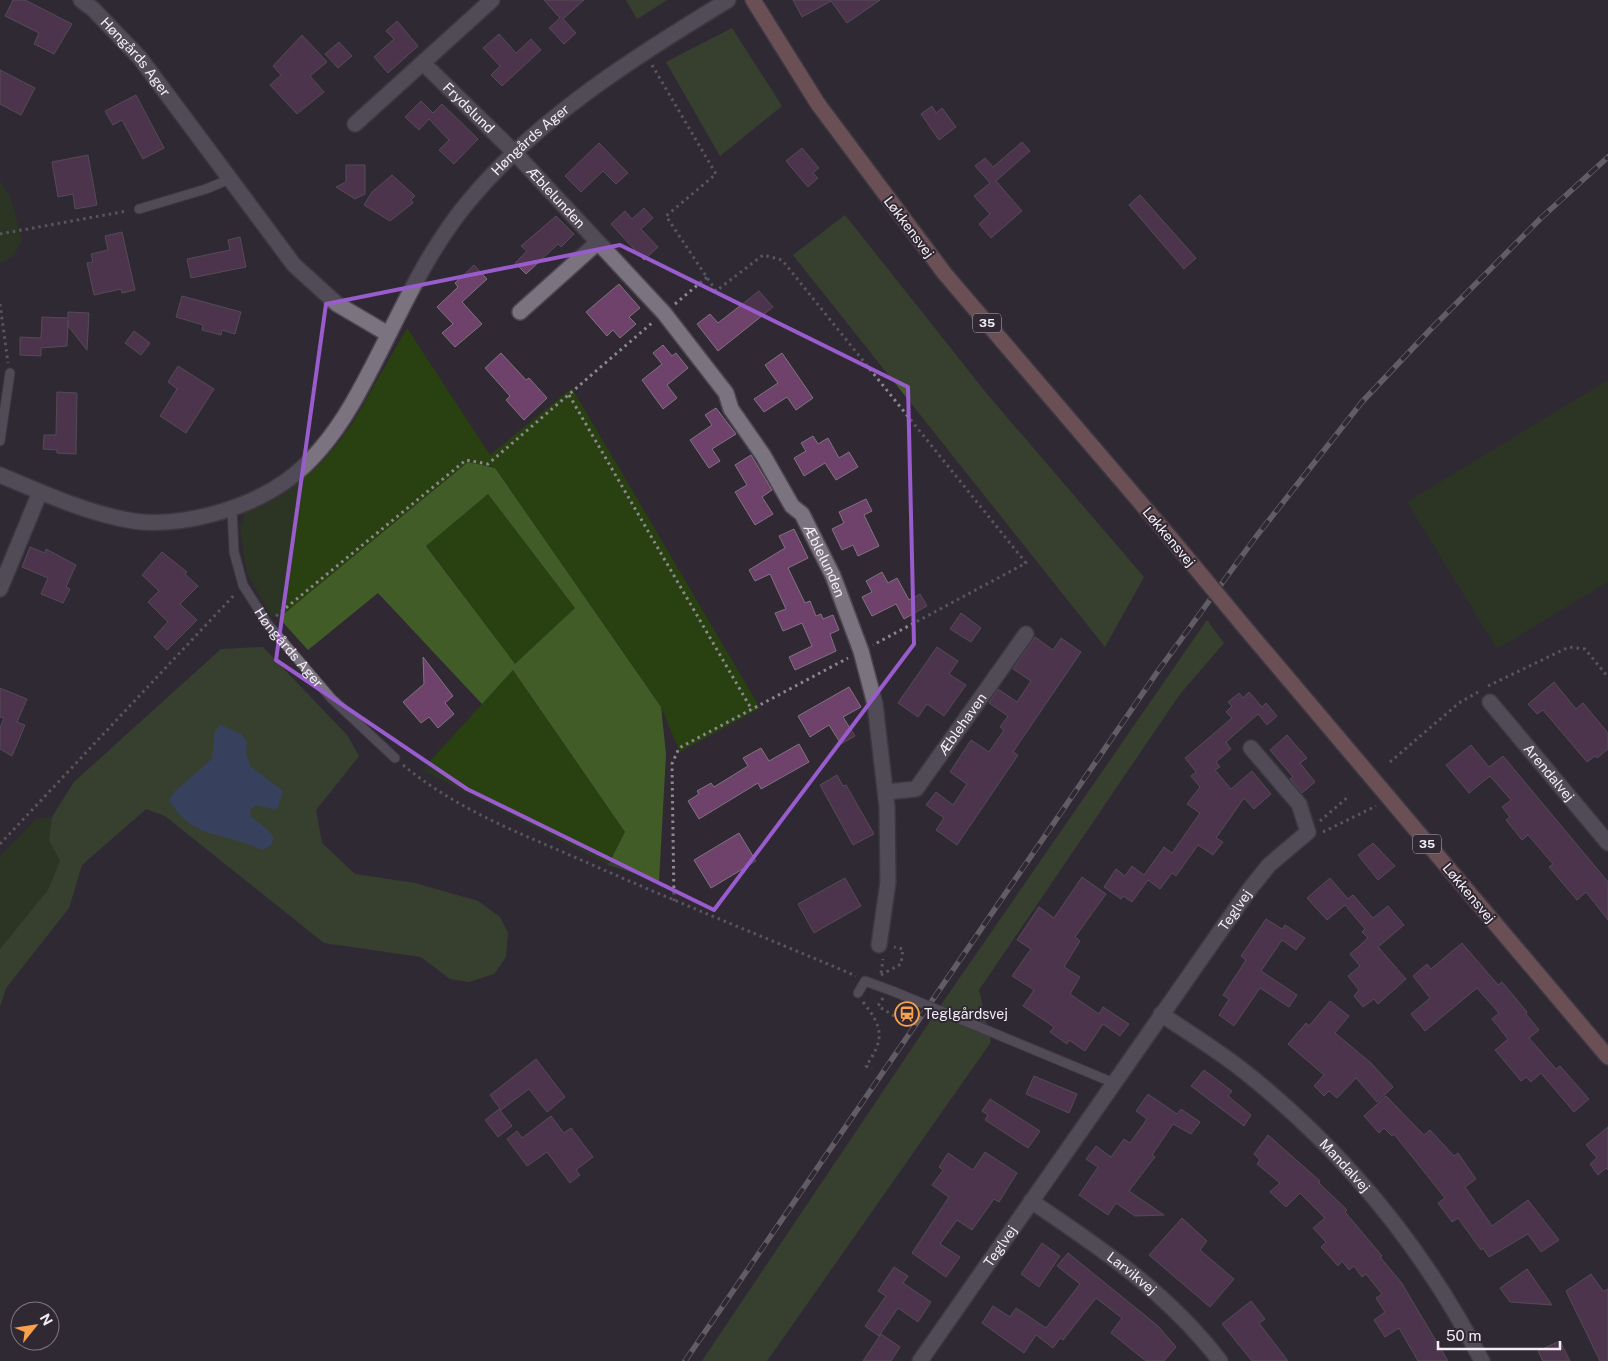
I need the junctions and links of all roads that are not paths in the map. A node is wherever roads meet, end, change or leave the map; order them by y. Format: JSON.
{"nodes":[{"id":1,"x":81,"y":0,"type":"edge"},
{"id":2,"x":492,"y":0,"type":"edge"},
{"id":3,"x":728,"y":0,"type":"edge"},
{"id":4,"x":752,"y":0,"type":"edge"},
{"id":5,"x":423,"y":63,"type":"junction"},
{"id":6,"x":355,"y":124,"type":"dead end"},
{"id":7,"x":514,"y":152,"type":"junction"},
{"id":8,"x":230,"y":178,"type":"junction"},
{"id":9,"x":139,"y":209,"type":"road end"},
{"id":10,"x":597,"y":244,"type":"junction"},
{"id":11,"x":520,"y":312,"type":"dead end"},
{"id":12,"x":388,"y":334,"type":"junction"},
{"id":13,"x":10,"y":373,"type":"road end"},
{"id":14,"x":0,"y":441,"type":"edge"},
{"id":15,"x":0,"y":475,"type":"edge"},
{"id":16,"x":40,"y":492,"type":"junction"},
{"id":17,"x":232,"y":509,"type":"junction"},
{"id":18,"x":0,"y":589,"type":"edge"},
{"id":19,"x":1026,"y":634,"type":"dead end"},
{"id":20,"x":1490,"y":702,"type":"dead end"},
{"id":21,"x":1252,"y":748,"type":"dead end"},
{"id":22,"x":395,"y":758,"type":"road end"},
{"id":23,"x":886,"y":792,"type":"junction"},
{"id":24,"x":1608,"y":843,"type":"edge"},
{"id":25,"x":879,"y":945,"type":"road end"},
{"id":26,"x":858,"y":993,"type":"road end"},
{"id":27,"x":1161,"y":1014,"type":"junction"},
{"id":28,"x":1608,"y":1057,"type":"edge"},
{"id":29,"x":1114,"y":1083,"type":"junction"},
{"id":30,"x":1031,"y":1201,"type":"junction"},
{"id":31,"x":920,"y":1361,"type":"edge"},
{"id":32,"x":1220,"y":1361,"type":"edge"},
{"id":33,"x":1482,"y":1361,"type":"edge"}],
"edges":[{"from":1,"to":8,"type":"street","name":"Høngårds Ager"},
{"from":2,"to":5,"type":"street"},
{"from":3,"to":7,"type":"street","name":"Høngårds Ager"},
{"from":4,"to":28,"type":"main road","name":"Løkkensvej","number":"35","bridge":true},
{"from":5,"to":6,"type":"street"},
{"from":5,"to":7,"type":"street","name":"Frydslund"},
{"from":7,"to":10,"type":"street","name":"Æblelunden"},
{"from":7,"to":12,"type":"street","name":"Høngårds Ager"},
{"from":8,"to":9,"type":"lane"},
{"from":8,"to":12,"type":"street","name":"Høngårds Ager"},
{"from":10,"to":11,"type":"street"},
{"from":10,"to":23,"type":"street","name":"Æblelunden"},
{"from":12,"to":17,"type":"street","name":"Høngårds Ager"},
{"from":13,"to":14,"type":"lane"},
{"from":15,"to":16,"type":"street","name":"Høngårds Ager"},
{"from":16,"to":17,"type":"street","name":"Høngårds Ager"},
{"from":16,"to":18,"type":"street"},
{"from":17,"to":22,"type":"lane","name":"Høngårds Ager"},
{"from":19,"to":23,"type":"street","name":"Æblehaven"},
{"from":20,"to":24,"type":"street","name":"Arendalvej"},
{"from":21,"to":27,"type":"street","name":"Teglvej"},
{"from":23,"to":25,"type":"street","name":"Æblelunden"},
{"from":26,"to":29,"type":"lane","bridge":true},
{"from":27,"to":29,"type":"street","name":"Teglvej"},
{"from":27,"to":33,"type":"street","name":"Mandalvej"},
{"from":29,"to":30,"type":"street","name":"Teglvej"},
{"from":30,"to":31,"type":"street","name":"Teglvej"},
{"from":30,"to":32,"type":"street","name":"Larvikvej"}]}
